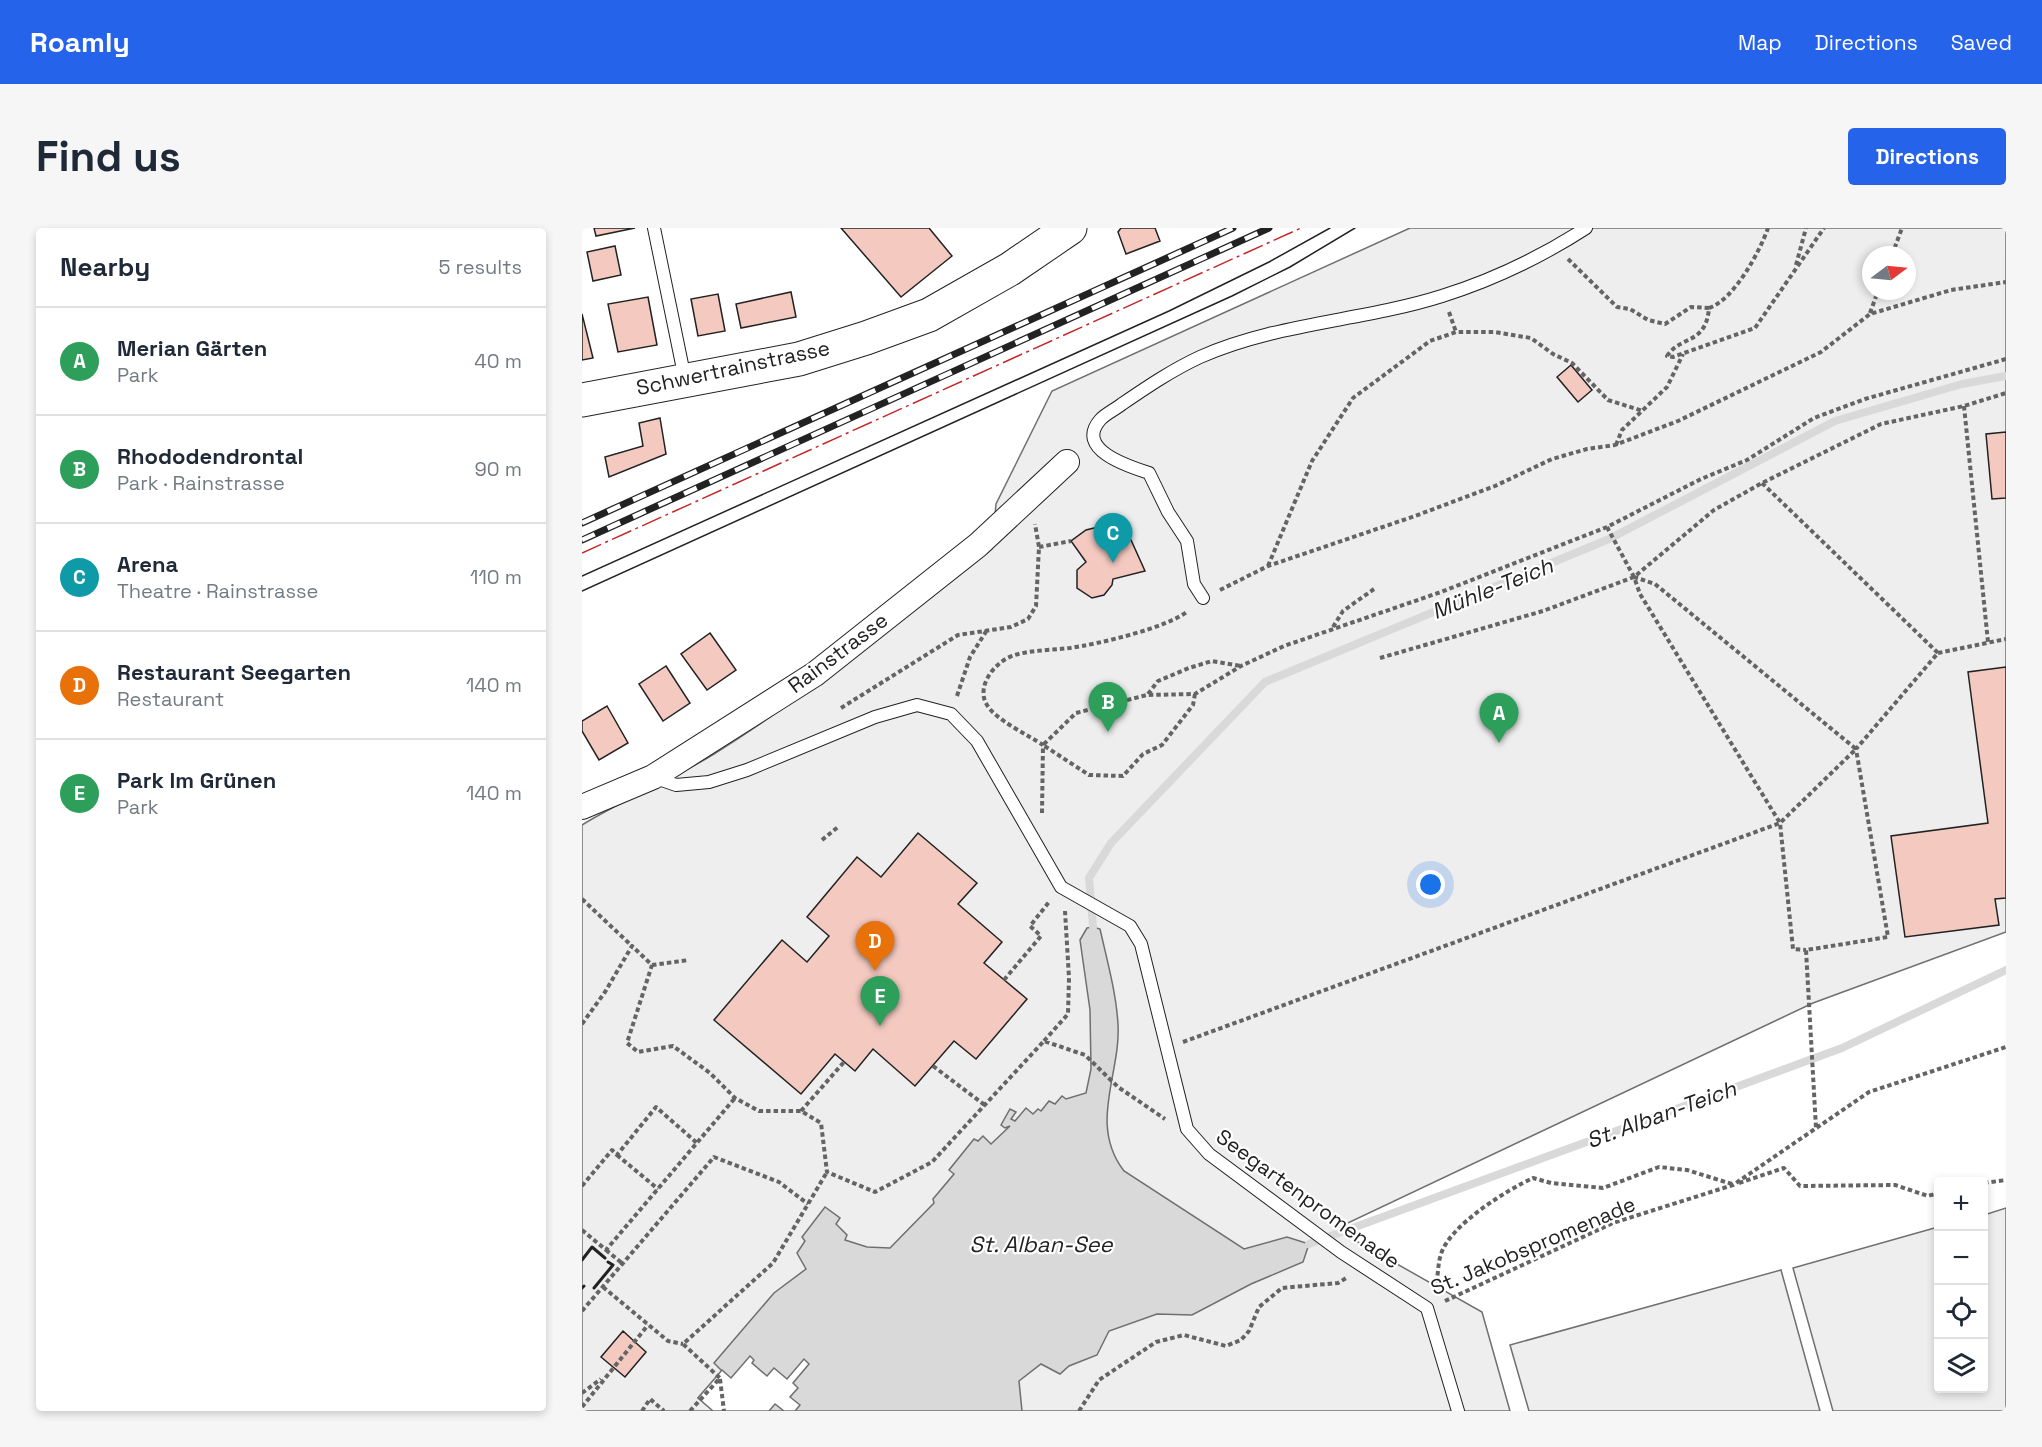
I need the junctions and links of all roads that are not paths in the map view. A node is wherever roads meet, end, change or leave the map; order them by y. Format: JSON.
{"nodes":[{"id":1,"x":654,"y":228,"type":"edge"},
{"id":2,"x":1070,"y":228,"type":"edge"},
{"id":3,"x":1586,"y":228,"type":"edge"},
{"id":4,"x":685,"y":380,"type":"junction"},
{"id":5,"x":582,"y":400,"type":"edge"},
{"id":6,"x":1067,"y":462,"type":"dead end"},
{"id":7,"x":1203,"y":598,"type":"road end"},
{"id":8,"x":653,"y":777,"type":"junction"},
{"id":9,"x":582,"y":807,"type":"edge"},
{"id":10,"x":1458,"y":1411,"type":"edge"}],
"edges":[{"from":1,"to":4,"type":"lane"},
{"from":2,"to":4,"type":"main road","name":"Schwertrainstrasse"},
{"from":3,"to":7,"type":"lane"},
{"from":4,"to":5,"type":"main road","name":"Schwertrainstrasse"},
{"from":6,"to":8,"type":"street","name":"Rainstrasse"},
{"from":8,"to":9,"type":"street","name":"Rainstrasse"},
{"from":8,"to":10,"type":"lane","name":"Seegartenpromenade"}]}
